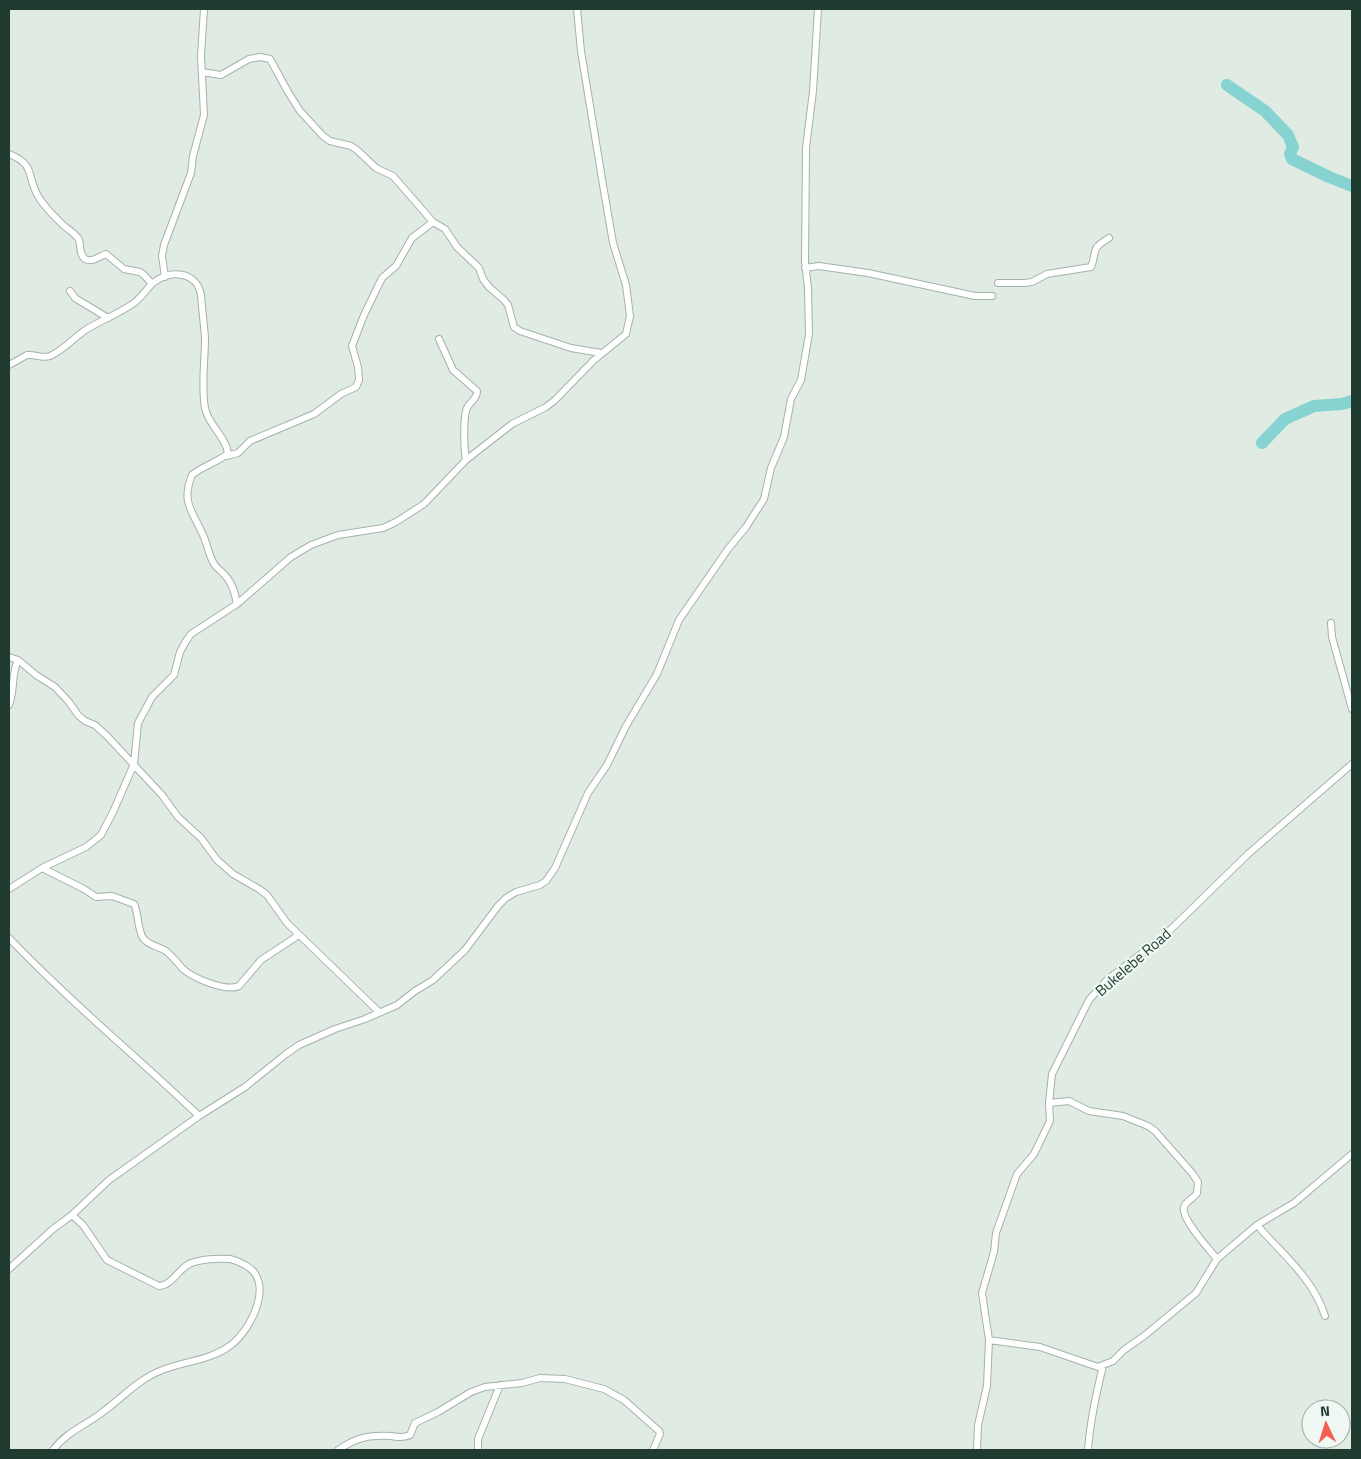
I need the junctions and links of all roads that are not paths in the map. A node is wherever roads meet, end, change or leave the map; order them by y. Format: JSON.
{"nodes":[{"id":1,"x":204,"y":9,"type":"edge"},
{"id":2,"x":577,"y":9,"type":"edge"},
{"id":3,"x":818,"y":9,"type":"edge"},
{"id":4,"x":202,"y":72,"type":"junction"},
{"id":5,"x":9,"y":154,"type":"edge"},
{"id":6,"x":433,"y":222,"type":"junction"},
{"id":7,"x":1109,"y":238,"type":"dead end"},
{"id":8,"x":805,"y":268,"type":"junction"},
{"id":9,"x":165,"y":277,"type":"junction"},
{"id":10,"x":998,"y":283,"type":"dead end"},
{"id":11,"x":152,"y":284,"type":"junction"},
{"id":12,"x":70,"y":291,"type":"dead end"},
{"id":13,"x":992,"y":296,"type":"dead end"},
{"id":14,"x":108,"y":318,"type":"junction"},
{"id":15,"x":439,"y":339,"type":"dead end"},
{"id":16,"x":601,"y":353,"type":"junction"},
{"id":17,"x":9,"y":365,"type":"edge"},
{"id":18,"x":227,"y":456,"type":"junction"},
{"id":19,"x":466,"y":460,"type":"junction"},
{"id":20,"x":238,"y":604,"type":"junction"},
{"id":21,"x":1331,"y":623,"type":"dead end"},
{"id":22,"x":9,"y":657,"type":"edge"},
{"id":23,"x":18,"y":660,"type":"junction"},
{"id":24,"x":9,"y":704,"type":"edge"},
{"id":25,"x":1352,"y":709,"type":"edge"},
{"id":26,"x":134,"y":764,"type":"junction"},
{"id":27,"x":1352,"y":764,"type":"edge"},
{"id":28,"x":42,"y":868,"type":"junction"},
{"id":29,"x":9,"y":889,"type":"edge"},
{"id":30,"x":299,"y":935,"type":"junction"},
{"id":31,"x":9,"y":938,"type":"edge"},
{"id":32,"x":379,"y":1012,"type":"junction"},
{"id":33,"x":1049,"y":1103,"type":"junction"},
{"id":34,"x":199,"y":1116,"type":"junction"},
{"id":35,"x":1352,"y":1154,"type":"edge"},
{"id":36,"x":72,"y":1215,"type":"junction"},
{"id":37,"x":1257,"y":1225,"type":"junction"},
{"id":38,"x":1217,"y":1259,"type":"junction"},
{"id":39,"x":9,"y":1269,"type":"edge"},
{"id":40,"x":1325,"y":1316,"type":"dead end"},
{"id":41,"x":989,"y":1340,"type":"junction"},
{"id":42,"x":1103,"y":1366,"type":"junction"},
{"id":43,"x":500,"y":1385,"type":"junction"},
{"id":44,"x":53,"y":1450,"type":"edge"},
{"id":45,"x":338,"y":1450,"type":"edge"},
{"id":46,"x":478,"y":1450,"type":"edge"},
{"id":47,"x":653,"y":1450,"type":"edge"},
{"id":48,"x":977,"y":1450,"type":"edge"},
{"id":49,"x":1088,"y":1450,"type":"edge"}],
"edges":[{"from":1,"to":4,"type":"street"},
{"from":2,"to":16,"type":"street"},
{"from":3,"to":8,"type":"street"},
{"from":4,"to":6,"type":"street"},
{"from":4,"to":9,"type":"street"},
{"from":5,"to":11,"type":"street"},
{"from":6,"to":16,"type":"street"},
{"from":6,"to":18,"type":"street"},
{"from":7,"to":10,"type":"street"},
{"from":8,"to":13,"type":"street"},
{"from":8,"to":32,"type":"street"},
{"from":9,"to":11,"type":"street"},
{"from":9,"to":18,"type":"street"},
{"from":11,"to":14,"type":"street"},
{"from":12,"to":14,"type":"street"},
{"from":14,"to":17,"type":"street"},
{"from":15,"to":19,"type":"street"},
{"from":16,"to":19,"type":"street"},
{"from":18,"to":20,"type":"street"},
{"from":19,"to":20,"type":"street"},
{"from":20,"to":26,"type":"street"},
{"from":21,"to":25,"type":"street"},
{"from":22,"to":23,"type":"street"},
{"from":23,"to":24,"type":"street"},
{"from":23,"to":26,"type":"street"},
{"from":26,"to":28,"type":"street"},
{"from":26,"to":30,"type":"street"},
{"from":27,"to":33,"type":"street","name":"Bukelebe Road"},
{"from":28,"to":29,"type":"street"},
{"from":28,"to":30,"type":"street"},
{"from":30,"to":32,"type":"street"},
{"from":31,"to":34,"type":"street"},
{"from":32,"to":34,"type":"street"},
{"from":33,"to":38,"type":"street"},
{"from":33,"to":41,"type":"street","name":"Bukelebe Road"},
{"from":34,"to":36,"type":"street"},
{"from":35,"to":37,"type":"street"},
{"from":36,"to":39,"type":"street"},
{"from":36,"to":44,"type":"street"},
{"from":37,"to":38,"type":"street"},
{"from":37,"to":40,"type":"street"},
{"from":38,"to":42,"type":"street"},
{"from":41,"to":42,"type":"street"},
{"from":41,"to":48,"type":"street","name":"Bukelebe Road"},
{"from":42,"to":49,"type":"street"},
{"from":43,"to":45,"type":"street"},
{"from":43,"to":46,"type":"street"},
{"from":43,"to":47,"type":"street"}]}
